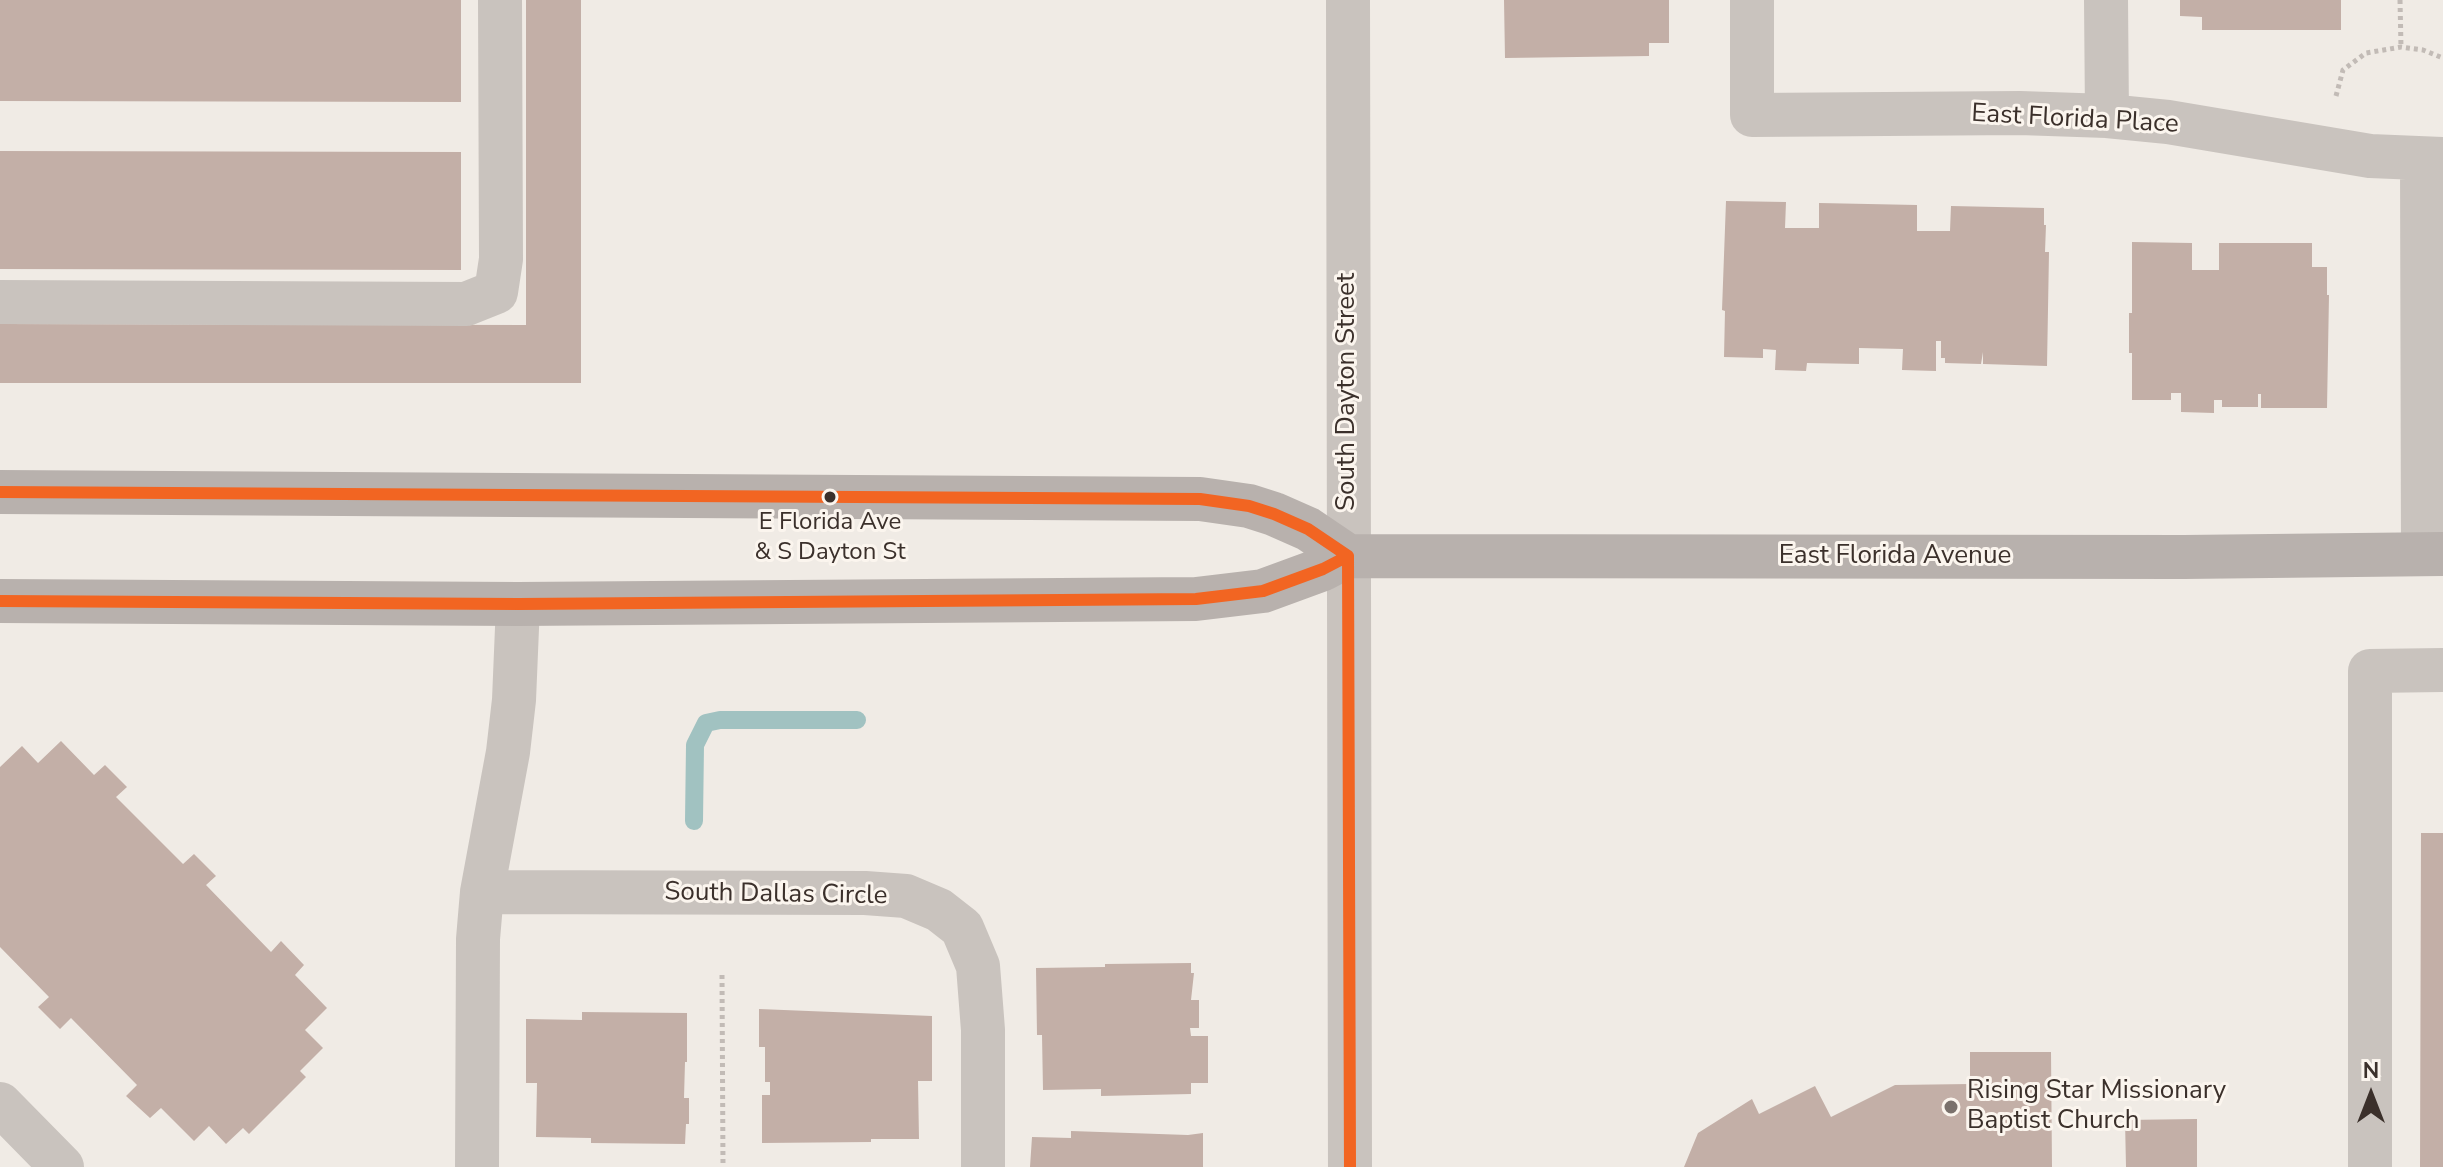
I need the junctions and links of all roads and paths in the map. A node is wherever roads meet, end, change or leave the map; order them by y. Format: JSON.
{"nodes":[{"id":1,"x":500,"y":0,"type":"edge"},
{"id":2,"x":1348,"y":0,"type":"edge"},
{"id":3,"x":1752,"y":0,"type":"edge"},
{"id":4,"x":2106,"y":0,"type":"edge"},
{"id":5,"x":2400,"y":0,"type":"edge"},
{"id":6,"x":2401,"y":47,"type":"junction"},
{"id":7,"x":2443,"y":58,"type":"edge"},
{"id":8,"x":2107,"y":116,"type":"junction"},
{"id":9,"x":2348,"y":153,"type":"junction"},
{"id":10,"x":2433,"y":159,"type":"edge"},
{"id":11,"x":0,"y":302,"type":"edge"},
{"id":12,"x":0,"y":492,"type":"edge"},
{"id":13,"x":2433,"y":554,"type":"edge"},
{"id":14,"x":1348,"y":556,"type":"junction"},
{"id":15,"x":0,"y":601,"type":"edge"},
{"id":16,"x":518,"y":604,"type":"junction"},
{"id":17,"x":2443,"y":670,"type":"edge"},
{"id":18,"x":482,"y":892,"type":"junction"},
{"id":19,"x":722,"y":975,"type":"dead end"},
{"id":20,"x":0,"y":1104,"type":"edge"},
{"id":21,"x":62,"y":1167,"type":"edge"},
{"id":22,"x":477,"y":1167,"type":"edge"},
{"id":23,"x":723,"y":1167,"type":"edge"},
{"id":24,"x":983,"y":1167,"type":"edge"},
{"id":25,"x":1350,"y":1167,"type":"edge"},
{"id":26,"x":2370,"y":1167,"type":"edge"}],
"edges":[{"from":1,"to":11,"type":"street"},
{"from":2,"to":14,"type":"street","name":"South Dayton Street"},
{"from":3,"to":8,"type":"street","name":"East Florida Place"},
{"from":4,"to":8,"type":"street"},
{"from":5,"to":6,"type":"path"},
{"from":6,"to":7,"type":"path"},
{"from":6,"to":9,"type":"path"},
{"from":8,"to":9,"type":"street","name":"East Florida Place"},
{"from":9,"to":10,"type":"street","name":"East Florida Place"},
{"from":10,"to":13,"type":"street"},
{"from":12,"to":14,"type":"main road"},
{"from":13,"to":14,"type":"main road","name":"East Florida Avenue"},
{"from":14,"to":16,"type":"main road","name":"East Florida Avenue"},
{"from":14,"to":25,"type":"street","name":"South Dayton Street"},
{"from":15,"to":16,"type":"main road","name":"East Florida Avenue"},
{"from":16,"to":18,"type":"street"},
{"from":17,"to":26,"type":"street"},
{"from":18,"to":22,"type":"street"},
{"from":18,"to":24,"type":"street","name":"South Dallas Circle"},
{"from":19,"to":23,"type":"path"},
{"from":20,"to":21,"type":"street"}]}
